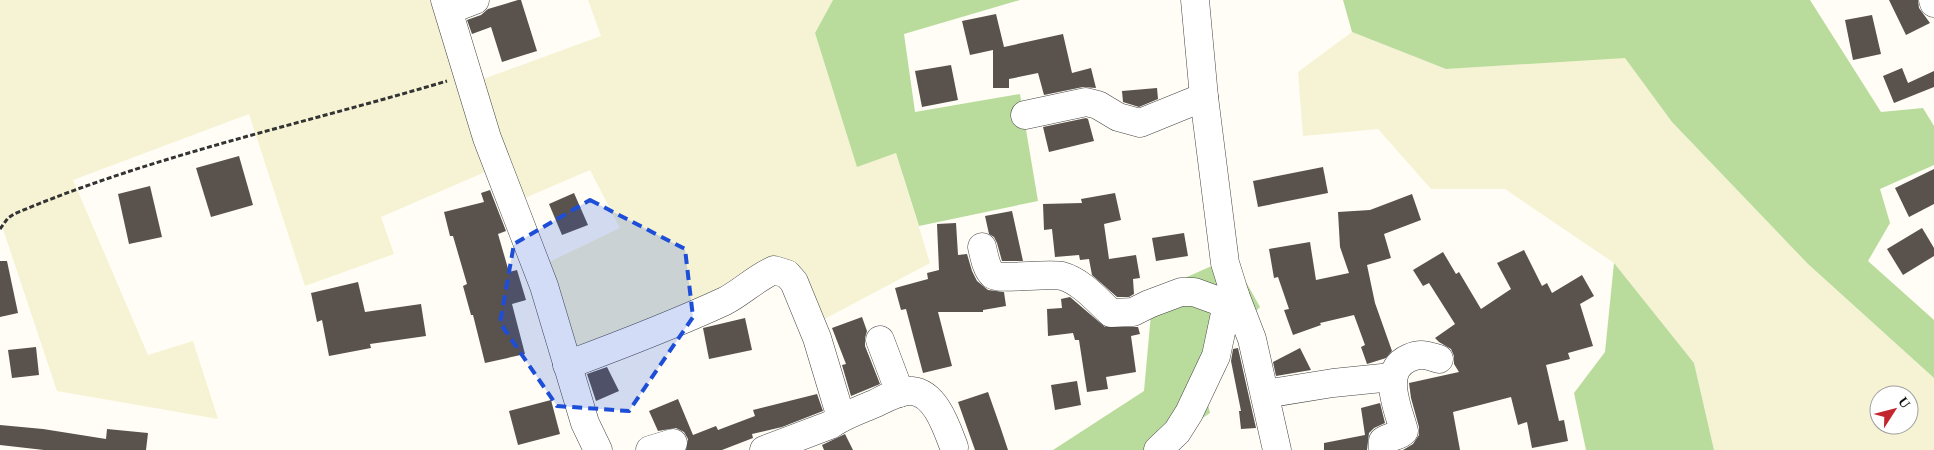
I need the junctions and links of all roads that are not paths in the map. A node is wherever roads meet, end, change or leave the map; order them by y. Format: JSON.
{"nodes":[{"id":1,"x":475,"y":0,"type":"edge"},
{"id":2,"x":1195,"y":0,"type":"edge"},
{"id":3,"x":447,"y":5,"type":"edge"},
{"id":4,"x":1204,"y":97,"type":"junction"},
{"id":5,"x":1025,"y":115,"type":"dead end"},
{"id":6,"x":982,"y":246,"type":"dead end"},
{"id":7,"x":1231,"y":300,"type":"junction"},
{"id":8,"x":880,"y":340,"type":"dead end"},
{"id":9,"x":1438,"y":358,"type":"dead end"},
{"id":10,"x":567,"y":365,"type":"junction"},
{"id":11,"x":1392,"y":377,"type":"junction"},
{"id":12,"x":900,"y":393,"type":"junction"},
{"id":13,"x":1264,"y":394,"type":"junction"},
{"id":14,"x":838,"y":419,"type":"junction"},
{"id":15,"x":954,"y":447,"type":"dead end"},
{"id":16,"x":598,"y":450,"type":"edge"},
{"id":17,"x":764,"y":450,"type":"edge"},
{"id":18,"x":1158,"y":450,"type":"edge"},
{"id":19,"x":1276,"y":450,"type":"edge"},
{"id":20,"x":1383,"y":450,"type":"edge"}],
"edges":[{"from":1,"to":3,"type":"street"},
{"from":2,"to":4,"type":"street"},
{"from":3,"to":10,"type":"street"},
{"from":4,"to":5,"type":"street"},
{"from":4,"to":7,"type":"street"},
{"from":6,"to":7,"type":"street"},
{"from":7,"to":13,"type":"street"},
{"from":7,"to":18,"type":"street"},
{"from":8,"to":12,"type":"street"},
{"from":9,"to":11,"type":"street"},
{"from":10,"to":14,"type":"street"},
{"from":10,"to":16,"type":"street"},
{"from":11,"to":13,"type":"street"},
{"from":11,"to":20,"type":"street"},
{"from":12,"to":14,"type":"street"},
{"from":12,"to":15,"type":"street"},
{"from":13,"to":19,"type":"street"},
{"from":14,"to":17,"type":"street"}]}
